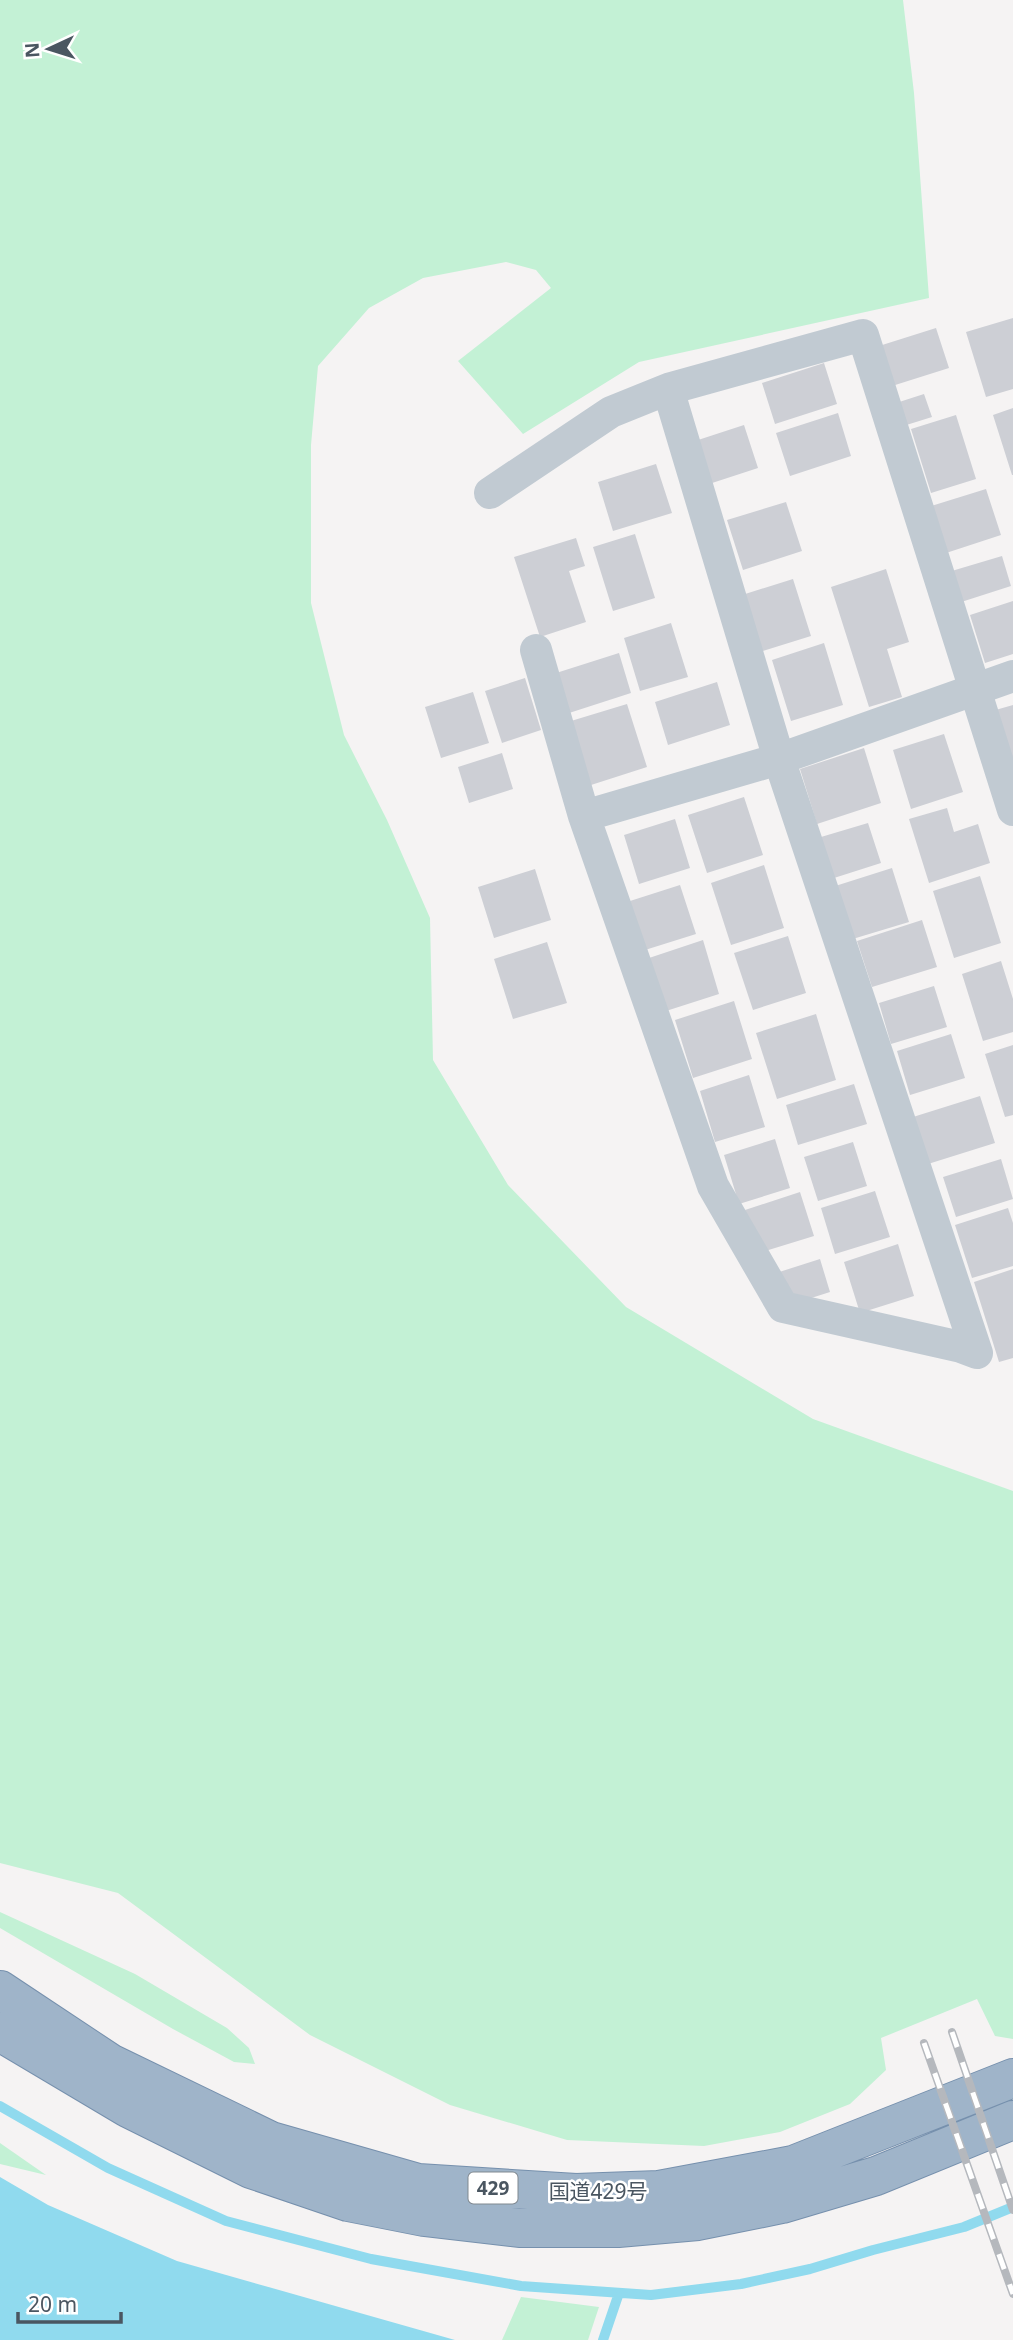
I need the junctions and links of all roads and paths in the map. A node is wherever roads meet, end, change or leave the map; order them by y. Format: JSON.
{"nodes":[{"id":1,"x":668,"y":389,"type":"junction"},
{"id":2,"x":491,"y":493,"type":"dead end"},
{"id":3,"x":536,"y":650,"type":"dead end"},
{"id":4,"x":1013,"y":676,"type":"edge"},
{"id":5,"x":974,"y":690,"type":"junction"},
{"id":6,"x":779,"y":759,"type":"junction"},
{"id":7,"x":1013,"y":810,"type":"edge"},
{"id":8,"x":584,"y":816,"type":"junction"},
{"id":9,"x":0,"y":1990,"type":"edge"},
{"id":10,"x":0,"y":2032,"type":"edge"},
{"id":11,"x":1013,"y":2078,"type":"edge"},
{"id":12,"x":1013,"y":2120,"type":"edge"}],
"edges":[{"from":1,"to":2,"type":"street"},
{"from":1,"to":5,"type":"street"},
{"from":1,"to":6,"type":"street"},
{"from":3,"to":8,"type":"street"},
{"from":4,"to":5,"type":"street"},
{"from":5,"to":6,"type":"street"},
{"from":5,"to":7,"type":"street"},
{"from":6,"to":8,"type":"street"},
{"from":6,"to":8,"type":"street"},
{"from":9,"to":11,"type":"highway","name":"国道429号","number":"429"},
{"from":10,"to":12,"type":"highway","name":"国道429号","number":"429"}]}
